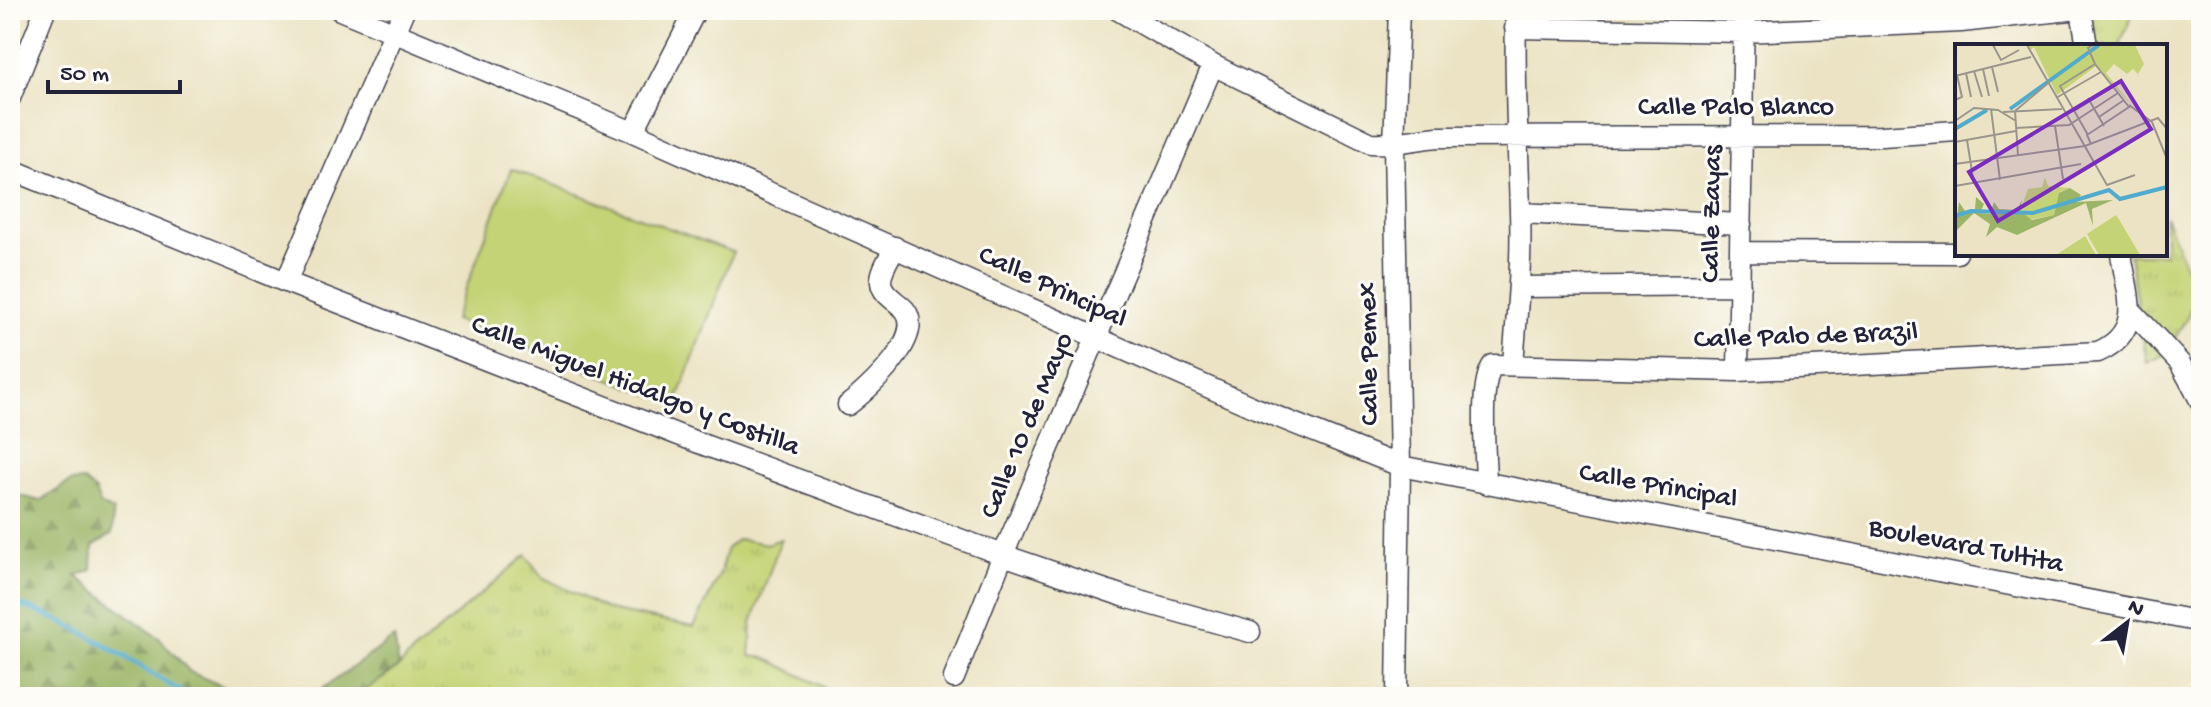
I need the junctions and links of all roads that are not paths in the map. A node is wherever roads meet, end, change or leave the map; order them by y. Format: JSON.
{"nodes":[{"id":1,"x":45,"y":10,"type":"edge"},
{"id":2,"x":340,"y":10,"type":"edge"},
{"id":3,"x":404,"y":10,"type":"edge"},
{"id":4,"x":696,"y":10,"type":"edge"},
{"id":5,"x":1399,"y":10,"type":"edge"},
{"id":6,"x":1744,"y":10,"type":"edge"},
{"id":7,"x":2070,"y":10,"type":"edge"},
{"id":8,"x":2081,"y":10,"type":"edge"},
{"id":9,"x":1130,"y":13,"type":"edge"},
{"id":10,"x":1515,"y":19,"type":"edge"},
{"id":11,"x":1744,"y":32,"type":"junction"},
{"id":12,"x":394,"y":33,"type":"junction"},
{"id":13,"x":2087,"y":44,"type":"edge"},
{"id":14,"x":1213,"y":65,"type":"junction"},
{"id":15,"x":10,"y":98,"type":"edge"},
{"id":16,"x":1955,"y":131,"type":"edge"},
{"id":17,"x":633,"y":132,"type":"junction"},
{"id":18,"x":1742,"y":135,"type":"junction"},
{"id":19,"x":1516,"y":137,"type":"junction"},
{"id":20,"x":1394,"y":145,"type":"junction"},
{"id":21,"x":10,"y":169,"type":"edge"},
{"id":22,"x":1520,"y":213,"type":"junction"},
{"id":23,"x":1741,"y":224,"type":"junction"},
{"id":24,"x":895,"y":247,"type":"junction"},
{"id":25,"x":1740,"y":252,"type":"junction"},
{"id":26,"x":1955,"y":253,"type":"edge"},
{"id":27,"x":2121,"y":256,"type":"edge"},
{"id":28,"x":286,"y":282,"type":"junction"},
{"id":29,"x":1740,"y":285,"type":"junction"},
{"id":30,"x":1519,"y":287,"type":"junction"},
{"id":31,"x":2130,"y":309,"type":"junction"},
{"id":32,"x":1095,"y":339,"type":"junction"},
{"id":33,"x":1503,"y":364,"type":"junction"},
{"id":34,"x":1738,"y":371,"type":"junction"},
{"id":35,"x":2201,"y":402,"type":"edge"},
{"id":36,"x":848,"y":405,"type":"dead end"},
{"id":37,"x":1400,"y":466,"type":"junction"},
{"id":38,"x":1486,"y":484,"type":"junction"},
{"id":39,"x":1767,"y":536,"type":"joint"},
{"id":40,"x":1003,"y":555,"type":"junction"},
{"id":41,"x":2201,"y":622,"type":"edge"},
{"id":42,"x":1250,"y":632,"type":"dead end"},
{"id":43,"x":954,"y":678,"type":"dead end"},
{"id":44,"x":1397,"y":697,"type":"edge"}],
"edges":[{"from":1,"to":15,"type":"street"},
{"from":2,"to":12,"type":"street","name":"Calle Principal"},
{"from":3,"to":12,"type":"street"},
{"from":4,"to":17,"type":"street"},
{"from":5,"to":20,"type":"street","name":"Calle Pemex"},
{"from":6,"to":11,"type":"street","name":"Calle Zayas"},
{"from":7,"to":11,"type":"street"},
{"from":8,"to":13,"type":"street"},
{"from":9,"to":14,"type":"street"},
{"from":10,"to":11,"type":"street"},
{"from":10,"to":19,"type":"street"},
{"from":11,"to":18,"type":"street","name":"Calle Zayas"},
{"from":12,"to":17,"type":"street","name":"Calle Principal"},
{"from":12,"to":28,"type":"street"},
{"from":14,"to":20,"type":"street"},
{"from":14,"to":32,"type":"street","name":"Calle 10 de Mayo"},
{"from":16,"to":18,"type":"street","name":"Calle Palo Blanco"},
{"from":17,"to":24,"type":"street","name":"Calle Principal"},
{"from":18,"to":19,"type":"street","name":"Calle Palo Blanco"},
{"from":18,"to":23,"type":"street","name":"Calle Zayas"},
{"from":19,"to":20,"type":"street","name":"Calle Palo Blanco"},
{"from":19,"to":22,"type":"street"},
{"from":20,"to":37,"type":"street","name":"Calle Pemex"},
{"from":21,"to":28,"type":"street","name":"Calle Miguel Hidalgo y Costilla"},
{"from":22,"to":23,"type":"street"},
{"from":22,"to":30,"type":"street"},
{"from":23,"to":25,"type":"street","name":"Calle Zayas"},
{"from":24,"to":32,"type":"street","name":"Calle Principal"},
{"from":24,"to":36,"type":"street"},
{"from":25,"to":26,"type":"street"},
{"from":25,"to":29,"type":"street","name":"Calle Zayas"},
{"from":27,"to":31,"type":"street"},
{"from":28,"to":40,"type":"street","name":"Calle Miguel Hidalgo y Costilla"},
{"from":29,"to":30,"type":"street"},
{"from":29,"to":34,"type":"street","name":"Calle Zayas"},
{"from":30,"to":33,"type":"street"},
{"from":31,"to":34,"type":"street","name":"Calle Palo de Brazil"},
{"from":31,"to":35,"type":"street"},
{"from":32,"to":37,"type":"street","name":"Calle Principal"},
{"from":32,"to":40,"type":"street","name":"Calle 10 de Mayo"},
{"from":33,"to":34,"type":"street","name":"Calle Palo de Brazil"},
{"from":33,"to":38,"type":"street"},
{"from":37,"to":38,"type":"street","name":"Calle Principal"},
{"from":37,"to":44,"type":"street","name":"Calle Pemex"},
{"from":38,"to":39,"type":"street","name":"Calle Principal"},
{"from":39,"to":41,"type":"street","name":"Boulevard Tultita"},
{"from":40,"to":42,"type":"street","name":"Calle Miguel Hidalgo y Costilla"},
{"from":40,"to":43,"type":"street","name":"Calle 10 de Mayo"}]}
